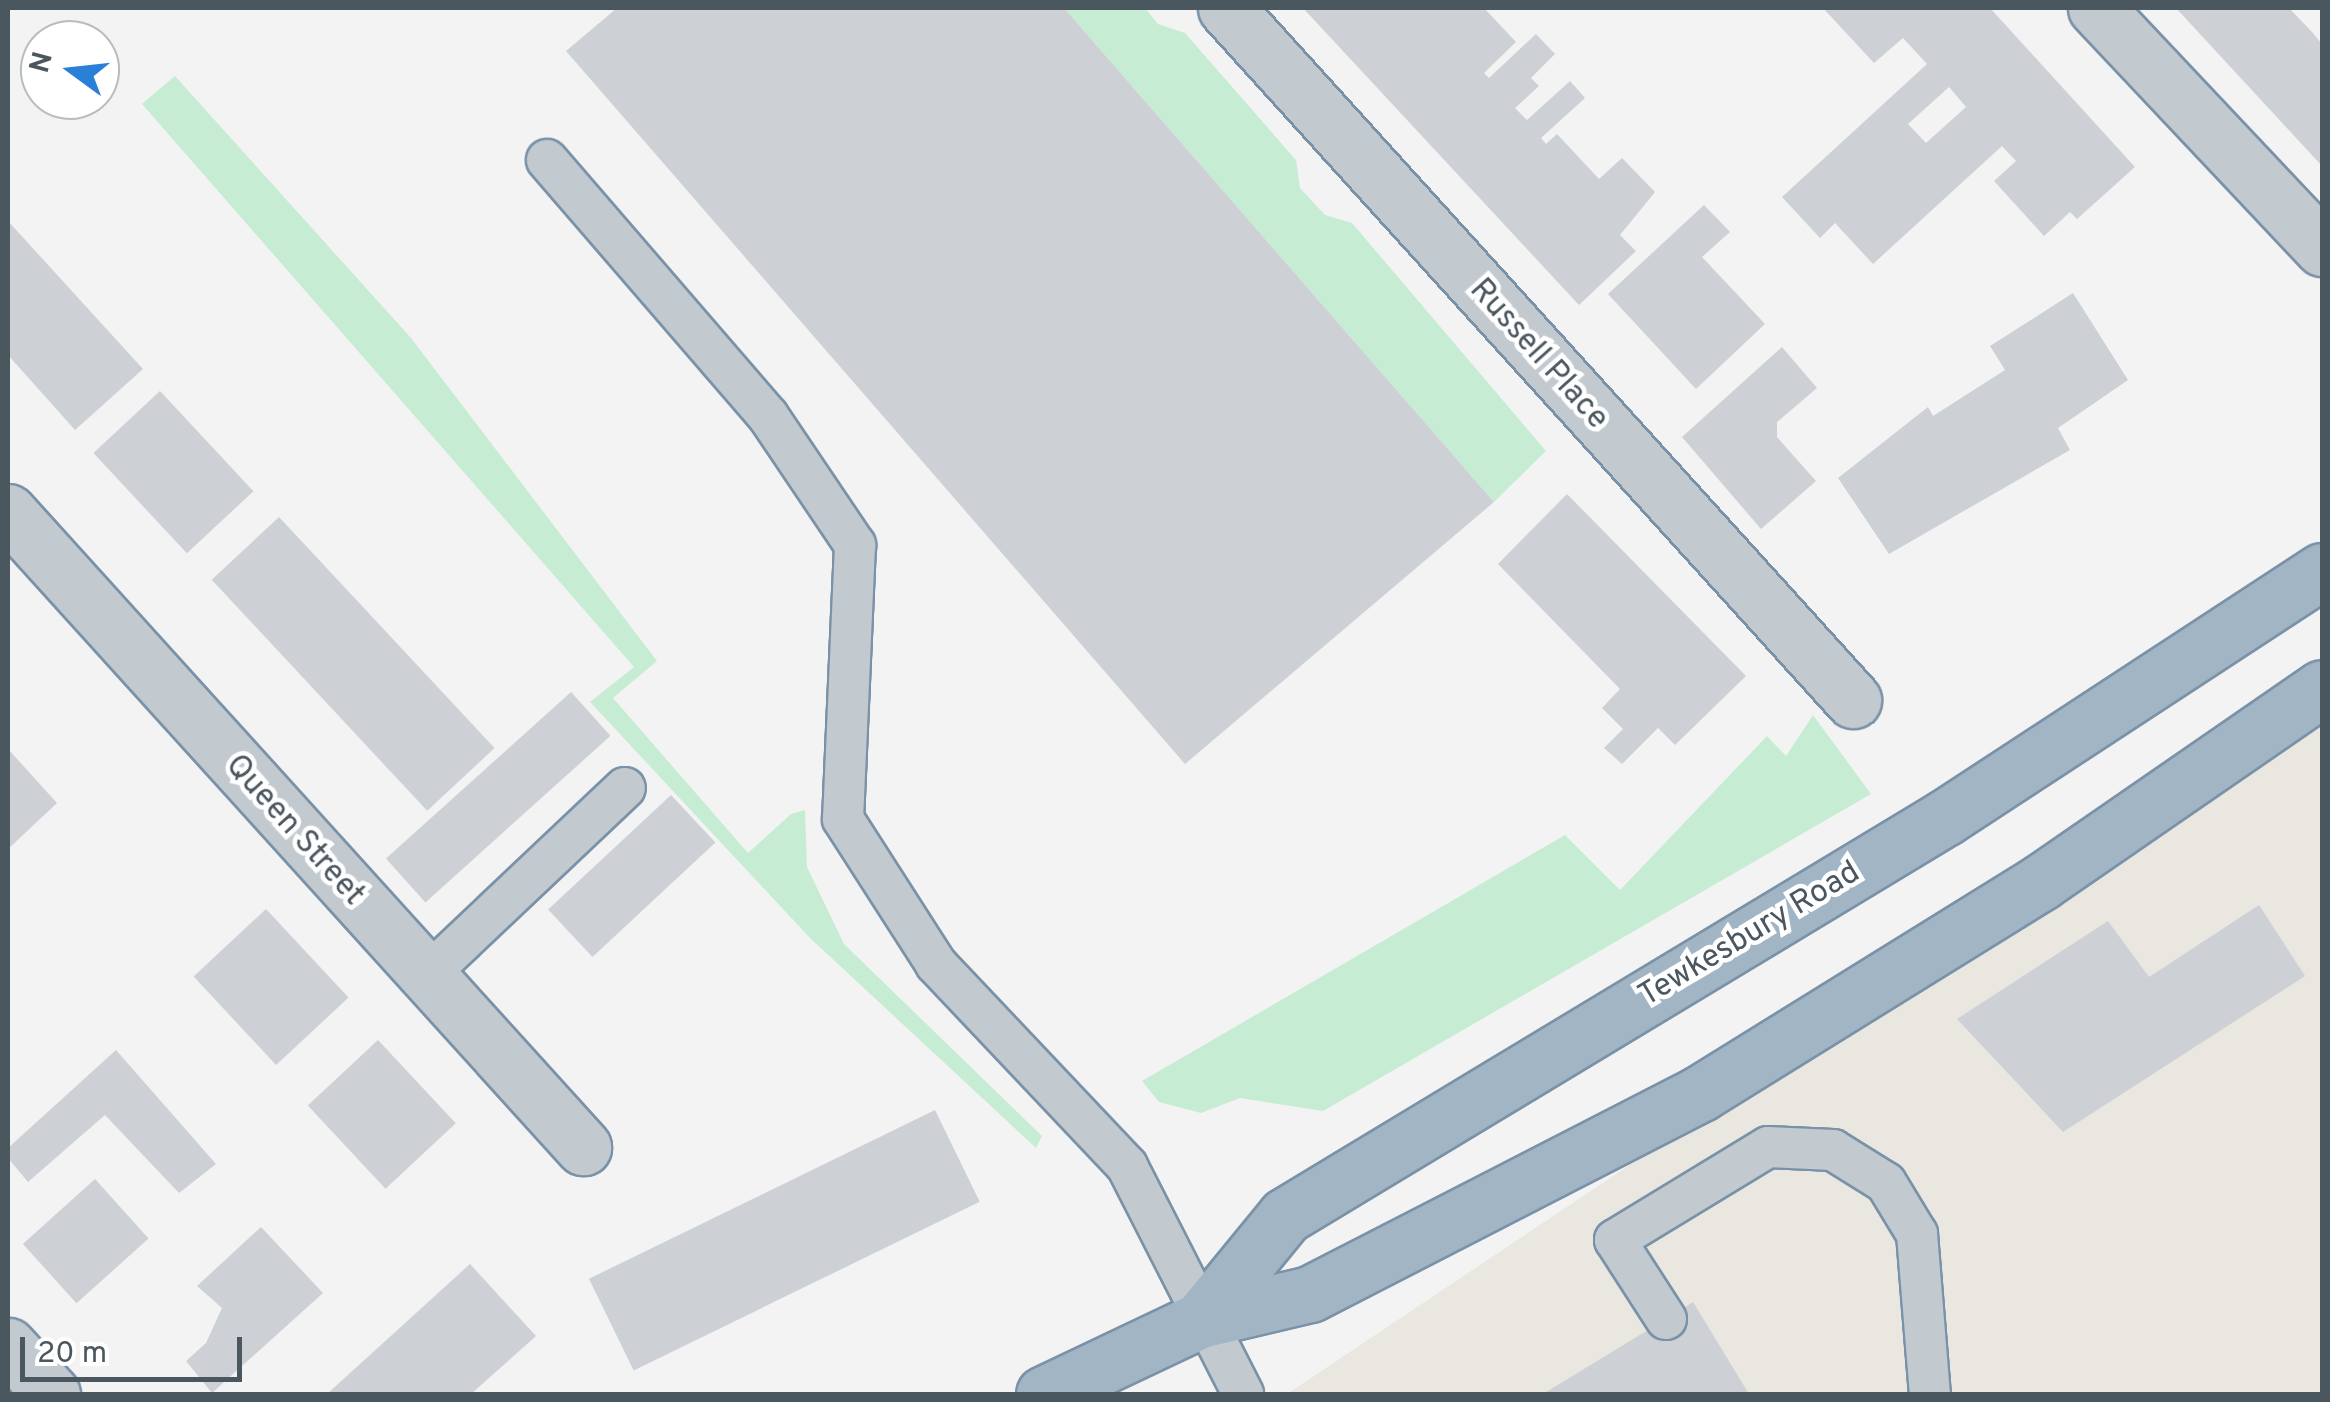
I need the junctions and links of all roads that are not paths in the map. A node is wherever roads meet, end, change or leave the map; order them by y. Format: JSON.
{"nodes":[{"id":1,"x":1226,"y":8,"type":"edge"},
{"id":2,"x":2096,"y":8,"type":"edge"},
{"id":3,"x":547,"y":160,"type":"dead end"},
{"id":4,"x":2322,"y":248,"type":"edge"},
{"id":5,"x":8,"y":512,"type":"edge"},
{"id":6,"x":2322,"y":571,"type":"edge"},
{"id":7,"x":2322,"y":688,"type":"edge"},
{"id":8,"x":1853,"y":700,"type":"dead end"},
{"id":9,"x":626,"y":788,"type":"dead end"},
{"id":10,"x":426,"y":977,"type":"junction"},
{"id":11,"x":583,"y":1147,"type":"dead end"},
{"id":12,"x":1666,"y":1318,"type":"dead end"},
{"id":13,"x":1200,"y":1320,"type":"junction"},
{"id":14,"x":8,"y":1346,"type":"edge"},
{"id":15,"x":52,"y":1394,"type":"edge"},
{"id":16,"x":1044,"y":1394,"type":"edge"},
{"id":17,"x":1243,"y":1394,"type":"edge"},
{"id":18,"x":1930,"y":1394,"type":"edge"}],
"edges":[{"from":1,"to":8,"type":"street","name":"Russell Place"},
{"from":2,"to":4,"type":"street"},
{"from":3,"to":13,"type":"lane"},
{"from":5,"to":10,"type":"street","name":"Queen Street"},
{"from":6,"to":13,"type":"highway","name":"Tewkesbury Road"},
{"from":7,"to":13,"type":"highway","name":"Tewkesbury Road"},
{"from":9,"to":10,"type":"lane"},
{"from":10,"to":11,"type":"street","name":"Queen Street"},
{"from":12,"to":18,"type":"lane"},
{"from":13,"to":16,"type":"highway","name":"Tewkesbury Road"},
{"from":13,"to":17,"type":"lane"},
{"from":14,"to":15,"type":"street"}]}
